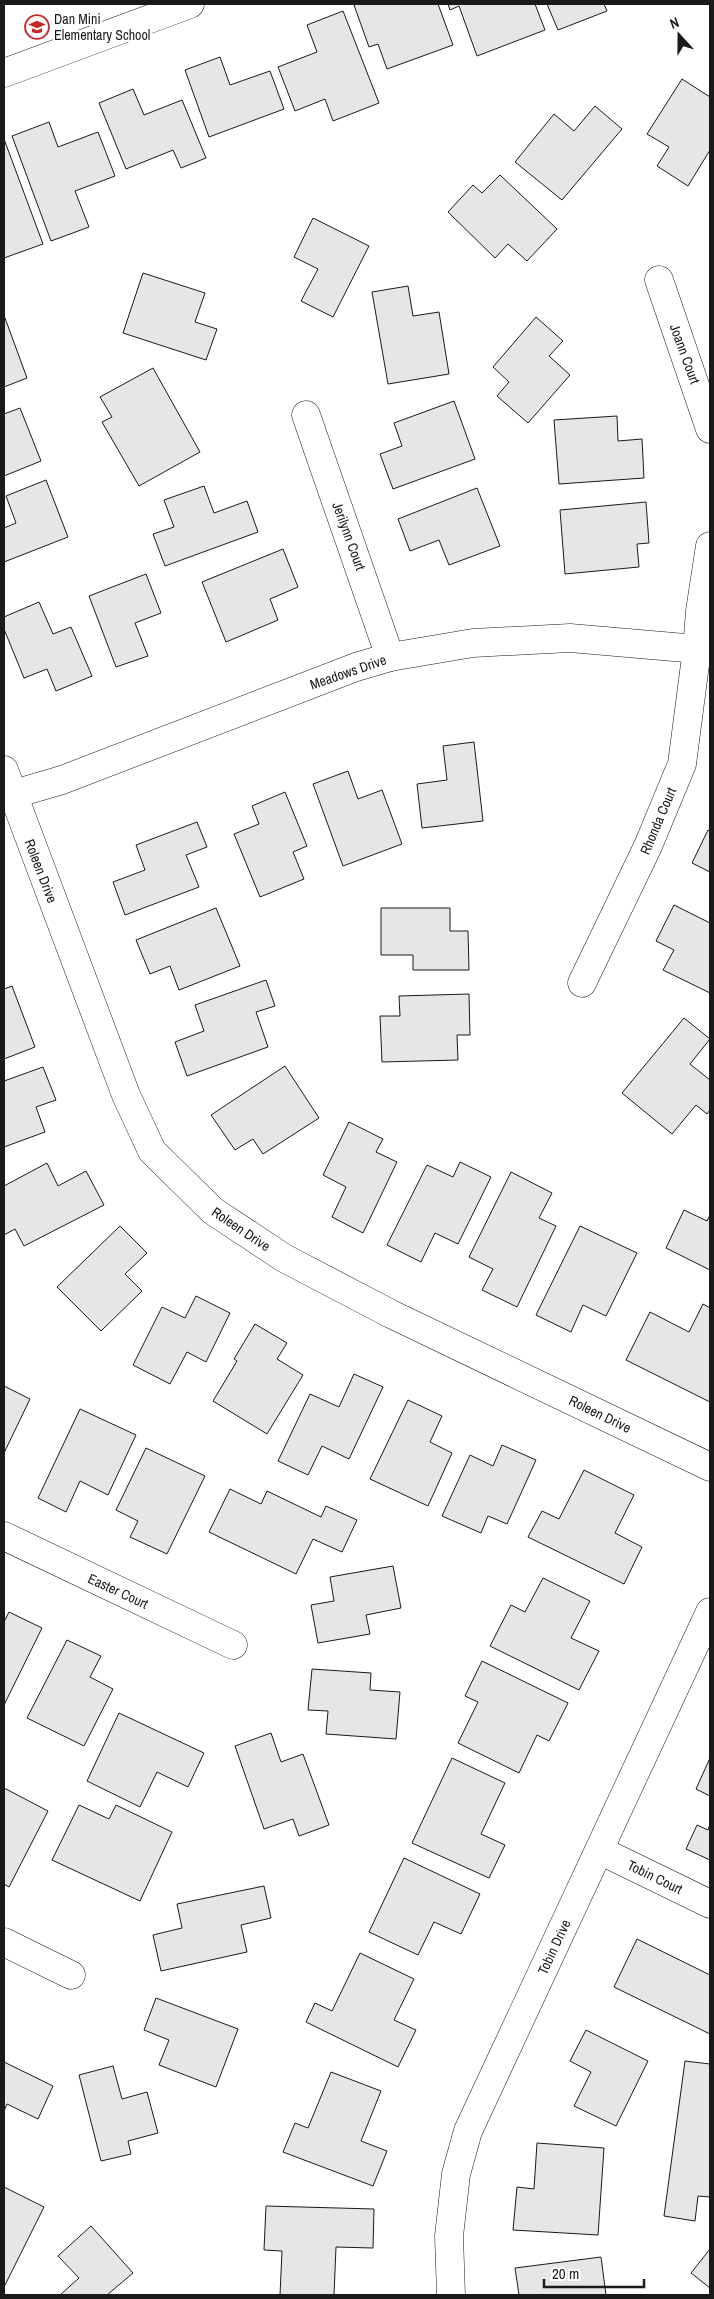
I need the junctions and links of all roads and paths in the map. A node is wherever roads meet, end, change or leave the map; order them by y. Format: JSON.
{"nodes":[{"id":1,"x":190,"y":4,"type":"edge"},
{"id":2,"x":4,"y":73,"type":"edge"},
{"id":3,"x":659,"y":280,"type":"dead end"},
{"id":4,"x":306,"y":415,"type":"dead end"},
{"id":5,"x":710,"y":429,"type":"edge"},
{"id":6,"x":710,"y":546,"type":"edge"},
{"id":7,"x":704,"y":651,"type":"edge"},
{"id":8,"x":390,"y":657,"type":"junction"},
{"id":9,"x":7,"y":787,"type":"edge"},
{"id":10,"x":582,"y":983,"type":"dead end"},
{"id":11,"x":710,"y":1467,"type":"edge"},
{"id":12,"x":4,"y":1536,"type":"edge"},
{"id":13,"x":710,"y":1612,"type":"edge"},
{"id":14,"x":233,"y":1645,"type":"dead end"},
{"id":15,"x":600,"y":1850,"type":"junction"},
{"id":16,"x":710,"y":1904,"type":"edge"},
{"id":17,"x":4,"y":1942,"type":"edge"},
{"id":18,"x":71,"y":1975,"type":"dead end"},
{"id":19,"x":452,"y":2295,"type":"edge"}],
"edges":[{"from":1,"to":2,"type":"street"},
{"from":3,"to":5,"type":"street","name":"Joann Court"},
{"from":4,"to":8,"type":"street","name":"Jerilynn Court"},
{"from":6,"to":7,"type":"street"},
{"from":7,"to":8,"type":"street","name":"Meadows Drive"},
{"from":7,"to":10,"type":"street","name":"Rhonda Court"},
{"from":8,"to":9,"type":"street","name":"Meadows Drive"},
{"from":9,"to":11,"type":"street","name":"Roleen Drive"},
{"from":12,"to":14,"type":"street","name":"Easter Court"},
{"from":13,"to":15,"type":"street","name":"Tobin Drive"},
{"from":15,"to":16,"type":"street","name":"Tobin Court"},
{"from":15,"to":19,"type":"street","name":"Tobin Drive"},
{"from":17,"to":18,"type":"street"}]}
